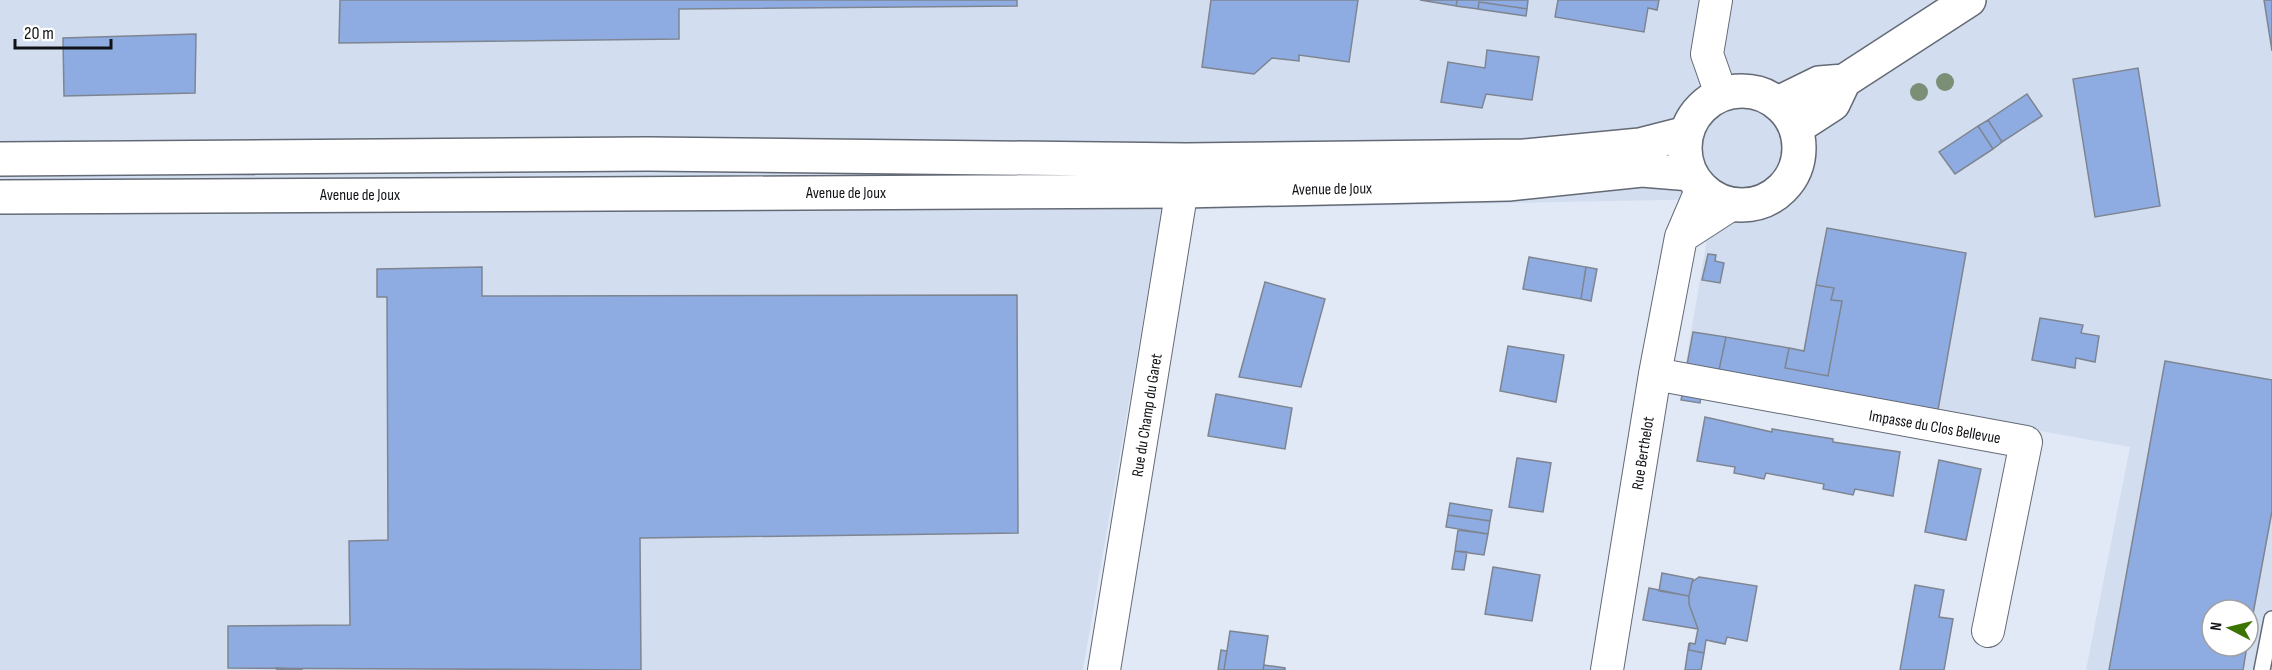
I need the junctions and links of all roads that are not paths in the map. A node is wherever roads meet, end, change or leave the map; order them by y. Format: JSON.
{"nodes":[{"id":1,"x":1716,"y":0,"type":"edge"},
{"id":2,"x":1969,"y":0,"type":"edge"},
{"id":3,"x":1721,"y":94,"type":"junction"},
{"id":4,"x":1787,"y":115,"type":"junction"},
{"id":5,"x":1687,"y":133,"type":"junction"},
{"id":6,"x":0,"y":159,"type":"edge"},
{"id":7,"x":1185,"y":175,"type":"junction"},
{"id":8,"x":1696,"y":181,"type":"junction"},
{"id":9,"x":0,"y":197,"type":"edge"},
{"id":10,"x":1732,"y":204,"type":"junction"},
{"id":11,"x":1681,"y":237,"type":"junction"},
{"id":12,"x":1655,"y":374,"type":"junction"},
{"id":13,"x":2272,"y":619,"type":"edge"},
{"id":14,"x":1988,"y":631,"type":"dead end"},
{"id":15,"x":1104,"y":670,"type":"edge"},
{"id":16,"x":1607,"y":670,"type":"edge"},
{"id":17,"x":2262,"y":670,"type":"edge"}],
"edges":[{"from":1,"to":3,"type":"street"},
{"from":2,"to":4,"type":"main road"},
{"from":3,"to":4,"type":"main road"},
{"from":3,"to":5,"type":"main road"},
{"from":4,"to":10,"type":"main road"},
{"from":5,"to":7,"type":"main road","name":"Avenue de Joux"},
{"from":5,"to":8,"type":"main road"},
{"from":6,"to":7,"type":"main road","name":"Avenue de Joux"},
{"from":7,"to":8,"type":"main road","name":"Avenue de Joux"},
{"from":7,"to":9,"type":"main road","name":"Avenue de Joux"},
{"from":7,"to":15,"type":"street","name":"Rue du Champ du Garet"},
{"from":8,"to":10,"type":"main road"},
{"from":8,"to":11,"type":"street","name":"Rue Berthelot"},
{"from":10,"to":11,"type":"street"},
{"from":11,"to":12,"type":"street","name":"Rue Berthelot"},
{"from":12,"to":14,"type":"street","name":"Impasse du Clos Bellevue"},
{"from":12,"to":16,"type":"street","name":"Rue Berthelot"},
{"from":13,"to":17,"type":"lane"}]}
